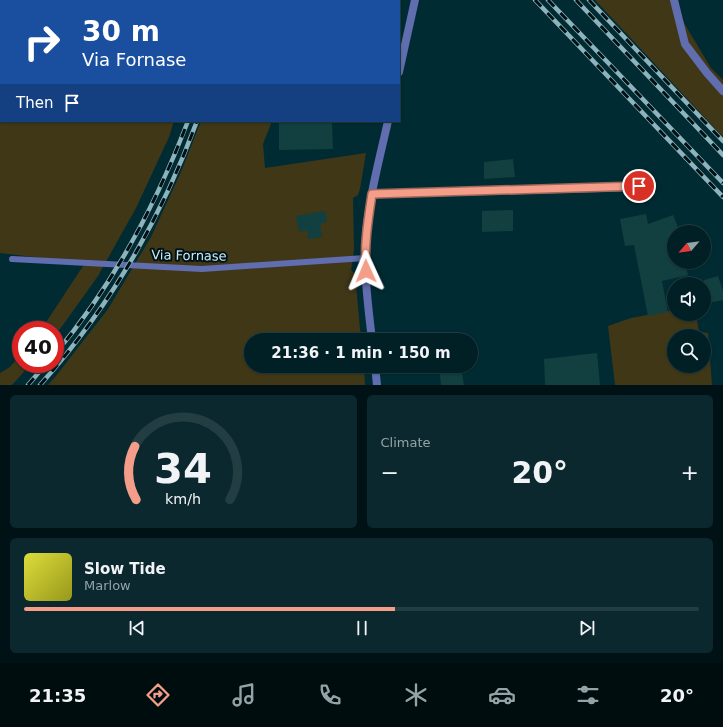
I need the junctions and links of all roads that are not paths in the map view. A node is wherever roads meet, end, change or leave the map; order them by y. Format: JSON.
{"nodes":[{"id":1,"x":415,"y":0,"type":"edge"},
{"id":2,"x":674,"y":0,"type":"edge"},
{"id":3,"x":400,"y":68,"type":"edge"},
{"id":4,"x":723,"y":91,"type":"edge"},
{"id":5,"x":388,"y":122,"type":"edge"},
{"id":6,"x":639,"y":186,"type":"dead end"},
{"id":7,"x":372,"y":194,"type":"junction"},
{"id":8,"x":365,"y":258,"type":"junction"},
{"id":9,"x":12,"y":259,"type":"dead end"},
{"id":10,"x":371,"y":333,"type":"edge"},
{"id":11,"x":376,"y":373,"type":"edge"},
{"id":12,"x":377,"y":385,"type":"edge"}],
"edges":[{"from":1,"to":3,"type":"street"},
{"from":2,"to":4,"type":"street"},
{"from":5,"to":7,"type":"street"},
{"from":6,"to":7,"type":"street"},
{"from":7,"to":8,"type":"street"},
{"from":8,"to":9,"type":"lane","name":"Via Fornase"},
{"from":8,"to":10,"type":"street"},
{"from":11,"to":12,"type":"street"}]}
